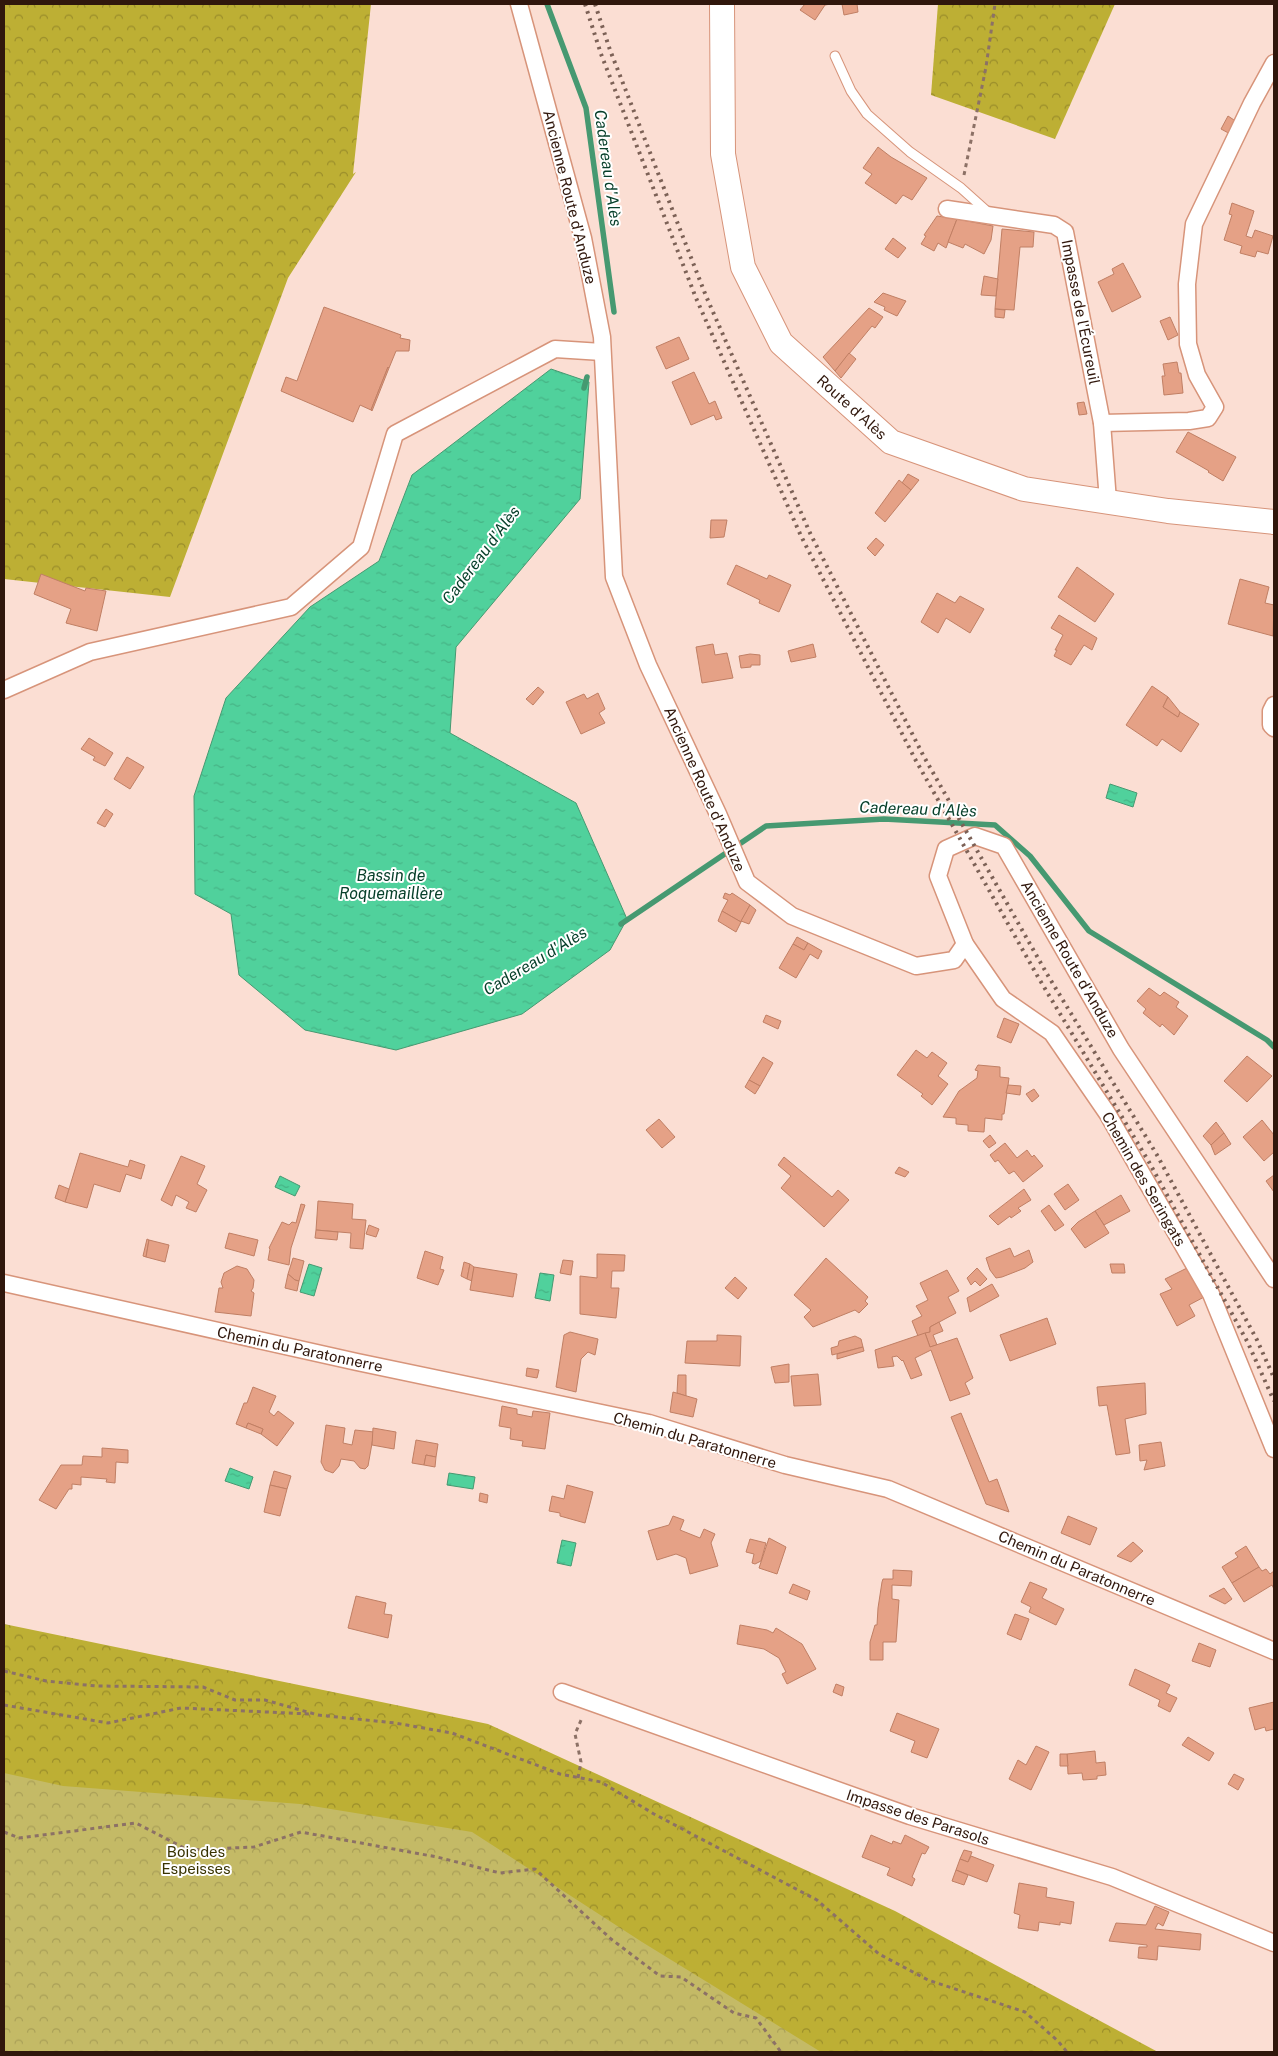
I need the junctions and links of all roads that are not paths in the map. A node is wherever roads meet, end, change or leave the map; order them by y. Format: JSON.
{"nodes":[{"id":1,"x":519,"y":4,"type":"edge"},
{"id":2,"x":722,"y":4,"type":"edge"},
{"id":3,"x":835,"y":56,"type":"dead end"},
{"id":4,"x":1274,"y":64,"type":"edge"},
{"id":5,"x":947,"y":210,"type":"dead end"},
{"id":6,"x":992,"y":216,"type":"junction"},
{"id":7,"x":602,"y":352,"type":"junction"},
{"id":8,"x":1102,"y":423,"type":"junction"},
{"id":9,"x":1108,"y":502,"type":"junction"},
{"id":10,"x":1274,"y":522,"type":"edge"},
{"id":11,"x":4,"y":690,"type":"edge"},
{"id":12,"x":1274,"y":705,"type":"edge"},
{"id":13,"x":1274,"y":728,"type":"edge"},
{"id":14,"x":965,"y":944,"type":"junction"},
{"id":15,"x":1274,"y":1279,"type":"edge"},
{"id":16,"x":4,"y":1283,"type":"edge"},
{"id":17,"x":1274,"y":1449,"type":"edge"},
{"id":18,"x":1274,"y":1651,"type":"edge"},
{"id":19,"x":562,"y":1692,"type":"dead end"},
{"id":20,"x":1274,"y":1943,"type":"edge"}],
"edges":[{"from":1,"to":7,"type":"street","name":"Ancienne Route d'Anduze"},
{"from":2,"to":9,"type":"main road","name":"Route d'Alès"},
{"from":3,"to":6,"type":"lane"},
{"from":4,"to":8,"type":"street"},
{"from":5,"to":6,"type":"street","name":"Impasse de l'Écureuil"},
{"from":6,"to":8,"type":"street","name":"Impasse de l'Écureuil"},
{"from":7,"to":11,"type":"street"},
{"from":7,"to":14,"type":"street","name":"Ancienne Route d'Anduze"},
{"from":8,"to":9,"type":"street","name":"Impasse de l'Écureuil"},
{"from":9,"to":10,"type":"main road","name":"Route d'Alès"},
{"from":12,"to":13,"type":"street"},
{"from":14,"to":15,"type":"street","name":"Ancienne Route d'Anduze"},
{"from":14,"to":17,"type":"street","name":"Chemin des Seringats"},
{"from":16,"to":18,"type":"street","name":"Chemin du Paratonnerre"},
{"from":19,"to":20,"type":"street","name":"Impasse des Parasols"}]}
